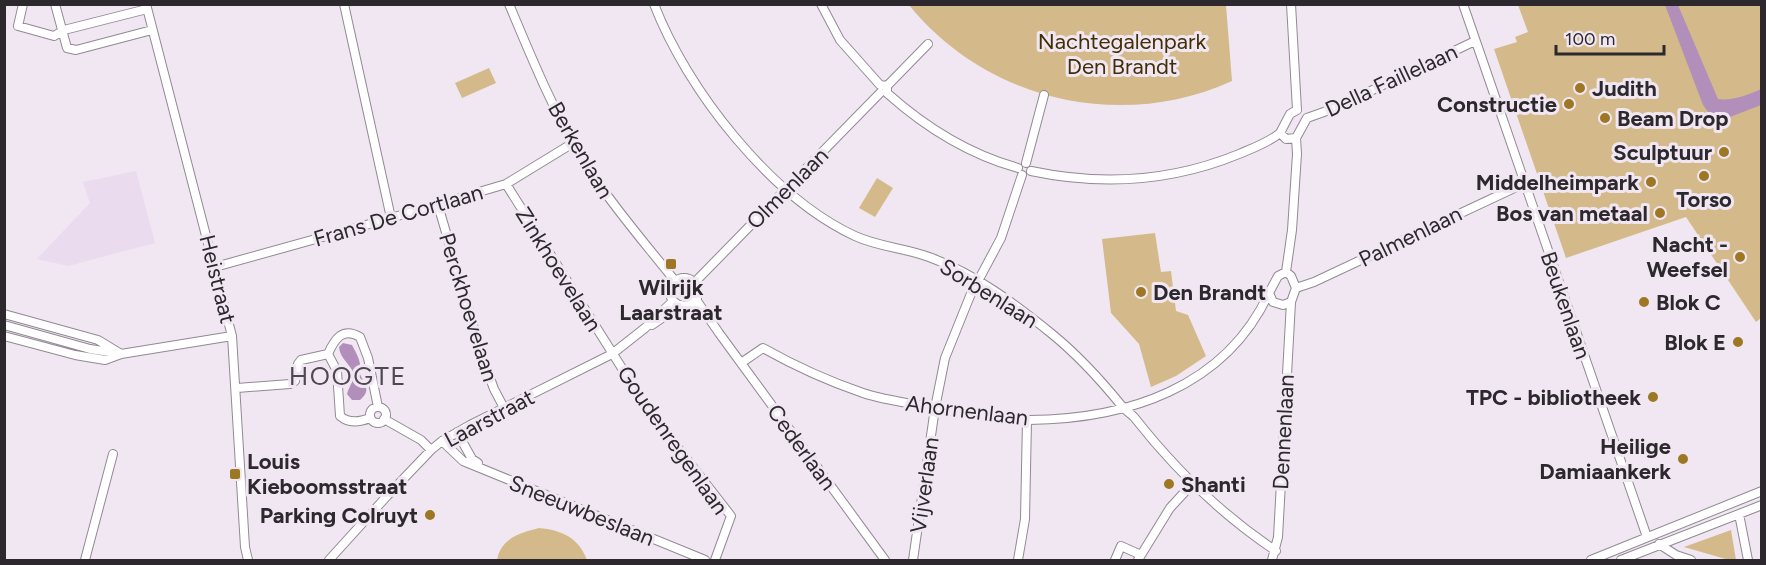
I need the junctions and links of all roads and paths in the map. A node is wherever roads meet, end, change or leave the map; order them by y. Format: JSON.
{"nodes":[{"id":1,"x":23,"y":4,"type":"edge"},
{"id":2,"x":55,"y":4,"type":"edge"},
{"id":3,"x":344,"y":4,"type":"edge"},
{"id":4,"x":509,"y":4,"type":"edge"},
{"id":5,"x":654,"y":4,"type":"edge"},
{"id":6,"x":821,"y":4,"type":"edge"},
{"id":7,"x":1291,"y":4,"type":"edge"},
{"id":8,"x":1463,"y":4,"type":"edge"},
{"id":9,"x":147,"y":7,"type":"edge"},
{"id":10,"x":64,"y":30,"type":"junction"},
{"id":11,"x":152,"y":30,"type":"junction"},
{"id":12,"x":1472,"y":42,"type":"junction"},
{"id":13,"x":928,"y":44,"type":"dead end"},
{"id":14,"x":884,"y":89,"type":"junction"},
{"id":15,"x":1044,"y":95,"type":"dead end"},
{"id":16,"x":1297,"y":110,"type":"junction"},
{"id":17,"x":1307,"y":118,"type":"junction"},
{"id":18,"x":1280,"y":133,"type":"junction"},
{"id":19,"x":1296,"y":138,"type":"junction"},
{"id":20,"x":573,"y":143,"type":"junction"},
{"id":21,"x":1026,"y":163,"type":"junction"},
{"id":22,"x":1020,"y":171,"type":"junction"},
{"id":23,"x":1030,"y":171,"type":"junction"},
{"id":24,"x":1525,"y":183,"type":"junction"},
{"id":25,"x":506,"y":184,"type":"junction"},
{"id":26,"x":786,"y":189,"type":"junction"},
{"id":27,"x":438,"y":205,"type":"junction"},
{"id":28,"x":391,"y":218,"type":"junction"},
{"id":29,"x":215,"y":267,"type":"junction"},
{"id":30,"x":1286,"y":272,"type":"junction"},
{"id":31,"x":675,"y":281,"type":"junction"},
{"id":32,"x":978,"y":282,"type":"junction"},
{"id":33,"x":694,"y":283,"type":"junction"},
{"id":34,"x":1296,"y":288,"type":"junction"},
{"id":35,"x":1269,"y":293,"type":"junction"},
{"id":36,"x":697,"y":296,"type":"junction"},
{"id":37,"x":1291,"y":302,"type":"junction"},
{"id":38,"x":677,"y":303,"type":"junction"},
{"id":39,"x":691,"y":304,"type":"junction"},
{"id":40,"x":4,"y":314,"type":"edge"},
{"id":41,"x":4,"y":325,"type":"edge"},
{"id":42,"x":719,"y":333,"type":"junction"},
{"id":43,"x":4,"y":336,"type":"edge"},
{"id":44,"x":232,"y":336,"type":"junction"},
{"id":45,"x":121,"y":354,"type":"junction"},
{"id":46,"x":328,"y":354,"type":"junction"},
{"id":47,"x":612,"y":354,"type":"junction"},
{"id":48,"x":741,"y":363,"type":"junction"},
{"id":49,"x":237,"y":388,"type":"junction"},
{"id":50,"x":378,"y":407,"type":"junction"},
{"id":51,"x":504,"y":408,"type":"junction"},
{"id":52,"x":935,"y":408,"type":"junction"},
{"id":53,"x":1122,"y":408,"type":"junction"},
{"id":54,"x":370,"y":418,"type":"junction"},
{"id":55,"x":384,"y":419,"type":"junction"},
{"id":56,"x":1027,"y":420,"type":"junction"},
{"id":57,"x":457,"y":432,"type":"junction"},
{"id":58,"x":442,"y":441,"type":"junction"},
{"id":59,"x":432,"y":450,"type":"junction"},
{"id":60,"x":113,"y":454,"type":"dead end"},
{"id":61,"x":493,"y":473,"type":"junction"},
{"id":62,"x":1193,"y":483,"type":"junction"},
{"id":63,"x":1761,"y":491,"type":"edge"},
{"id":64,"x":1761,"y":505,"type":"edge"},
{"id":65,"x":1739,"y":514,"type":"junction"},
{"id":66,"x":1647,"y":537,"type":"junction"},
{"id":67,"x":1664,"y":548,"type":"junction"},
{"id":68,"x":1276,"y":551,"type":"junction"},
{"id":69,"x":1139,"y":558,"type":"edge"},
{"id":70,"x":1596,"y":560,"type":"edge"},
{"id":71,"x":85,"y":561,"type":"edge"},
{"id":72,"x":248,"y":561,"type":"edge"},
{"id":73,"x":329,"y":561,"type":"edge"},
{"id":74,"x":705,"y":561,"type":"edge"},
{"id":75,"x":715,"y":561,"type":"edge"},
{"id":76,"x":885,"y":561,"type":"edge"},
{"id":77,"x":913,"y":561,"type":"edge"},
{"id":78,"x":1018,"y":561,"type":"edge"},
{"id":79,"x":1115,"y":561,"type":"edge"},
{"id":80,"x":1272,"y":561,"type":"edge"},
{"id":81,"x":1621,"y":561,"type":"edge"},
{"id":82,"x":1691,"y":561,"type":"edge"},
{"id":83,"x":1748,"y":561,"type":"edge"}],
"edges":[{"from":1,"to":10,"type":"street"},
{"from":2,"to":10,"type":"street"},
{"from":3,"to":28,"type":"street"},
{"from":4,"to":20,"type":"street","name":"Berkenlaan"},
{"from":5,"to":26,"type":"street","name":"Sorbenlaan"},
{"from":6,"to":14,"type":"street"},
{"from":7,"to":16,"type":"street"},
{"from":8,"to":12,"type":"street","name":"Beukenlaan"},
{"from":9,"to":10,"type":"street"},
{"from":9,"to":11,"type":"street","name":"Heistraat"},
{"from":10,"to":11,"type":"street"},
{"from":11,"to":29,"type":"street","name":"Heistraat"},
{"from":12,"to":17,"type":"street","name":"Della Faillelaan"},
{"from":12,"to":24,"type":"street","name":"Beukenlaan"},
{"from":13,"to":14,"type":"street","name":"Olmenlaan"},
{"from":14,"to":22,"type":"street"},
{"from":14,"to":26,"type":"street","name":"Olmenlaan"},
{"from":15,"to":21,"type":"street"},
{"from":16,"to":17,"type":"street"},
{"from":16,"to":18,"type":"street"},
{"from":17,"to":19,"type":"street"},
{"from":18,"to":19,"type":"street"},
{"from":18,"to":23,"type":"street"},
{"from":19,"to":30,"type":"street"},
{"from":20,"to":25,"type":"street","name":"Frans De Cortlaan"},
{"from":20,"to":31,"type":"street","name":"Berkenlaan"},
{"from":21,"to":22,"type":"street"},
{"from":21,"to":23,"type":"street"},
{"from":22,"to":23,"type":"street"},
{"from":22,"to":32,"type":"street","name":"Vijverlaan"},
{"from":24,"to":34,"type":"street","name":"Palmenlaan"},
{"from":24,"to":66,"type":"street","name":"Beukenlaan"},
{"from":25,"to":27,"type":"street","name":"Frans De Cortlaan"},
{"from":25,"to":47,"type":"street","name":"Zinkhoevelaan"},
{"from":26,"to":32,"type":"street","name":"Sorbenlaan"},
{"from":26,"to":33,"type":"street","name":"Olmenlaan"},
{"from":27,"to":28,"type":"street","name":"Frans De Cortlaan"},
{"from":27,"to":51,"type":"street","name":"Perckhoevelaan"},
{"from":28,"to":29,"type":"street","name":"Frans De Cortlaan"},
{"from":29,"to":44,"type":"street","name":"Heistraat"},
{"from":30,"to":34,"type":"street"},
{"from":30,"to":35,"type":"street"},
{"from":31,"to":33,"type":"street"},
{"from":31,"to":38,"type":"street"},
{"from":32,"to":52,"type":"street","name":"Vijverlaan"},
{"from":32,"to":53,"type":"street","name":"Sorbenlaan"},
{"from":33,"to":36,"type":"street"},
{"from":34,"to":37,"type":"street","name":"Dennenlaan"},
{"from":35,"to":37,"type":"street"},
{"from":35,"to":53,"type":"street","name":"Ahornenlaan"},
{"from":36,"to":39,"type":"street"},
{"from":36,"to":42,"type":"street","name":"Cederlaan"},
{"from":37,"to":68,"type":"street","name":"Dennenlaan"},
{"from":38,"to":39,"type":"street"},
{"from":38,"to":47,"type":"street","name":"Laarstraat"},
{"from":39,"to":42,"type":"street","name":"Cederlaan"},
{"from":40,"to":45,"type":"street"},
{"from":41,"to":45,"type":"street"},
{"from":42,"to":48,"type":"street","name":"Cederlaan"},
{"from":43,"to":45,"type":"street"},
{"from":44,"to":45,"type":"street"},
{"from":44,"to":49,"type":"street","name":"Heistraat"},
{"from":46,"to":49,"type":"street"},
{"from":46,"to":50,"type":"street"},
{"from":46,"to":54,"type":"street"},
{"from":47,"to":51,"type":"street","name":"Laarstraat"},
{"from":47,"to":75,"type":"street","name":"Goudenregenlaan"},
{"from":48,"to":52,"type":"street","name":"Ahornenlaan"},
{"from":48,"to":76,"type":"street","name":"Cederlaan"},
{"from":49,"to":72,"type":"street","name":"Heistraat"},
{"from":50,"to":54,"type":"street"},
{"from":50,"to":55,"type":"street"},
{"from":51,"to":57,"type":"street","name":"Laarstraat"},
{"from":52,"to":56,"type":"street","name":"Ahornenlaan"},
{"from":52,"to":77,"type":"street","name":"Vijverlaan"},
{"from":53,"to":56,"type":"street","name":"Ahornenlaan"},
{"from":53,"to":62,"type":"street","name":"Sorbenlaan"},
{"from":54,"to":55,"type":"street"},
{"from":55,"to":59,"type":"street"},
{"from":56,"to":78,"type":"street"},
{"from":57,"to":58,"type":"street","name":"Laarstraat"},
{"from":57,"to":61,"type":"street","name":"Sneeuwbeslaan"},
{"from":58,"to":59,"type":"street","name":"Laarstraat"},
{"from":58,"to":61,"type":"street","name":"Sneeuwbeslaan"},
{"from":59,"to":73,"type":"street","name":"Laarstraat"},
{"from":60,"to":71,"type":"street"},
{"from":61,"to":74,"type":"street","name":"Sneeuwbeslaan"},
{"from":62,"to":68,"type":"street","name":"Sorbenlaan"},
{"from":62,"to":69,"type":"street"},
{"from":63,"to":66,"type":"street"},
{"from":64,"to":65,"type":"street"},
{"from":65,"to":67,"type":"street"},
{"from":65,"to":83,"type":"street"},
{"from":66,"to":67,"type":"street"},
{"from":66,"to":70,"type":"street"},
{"from":67,"to":81,"type":"street"},
{"from":67,"to":82,"type":"street"},
{"from":68,"to":80,"type":"street","name":"Dennenlaan"},
{"from":69,"to":79,"type":"street"}]}
